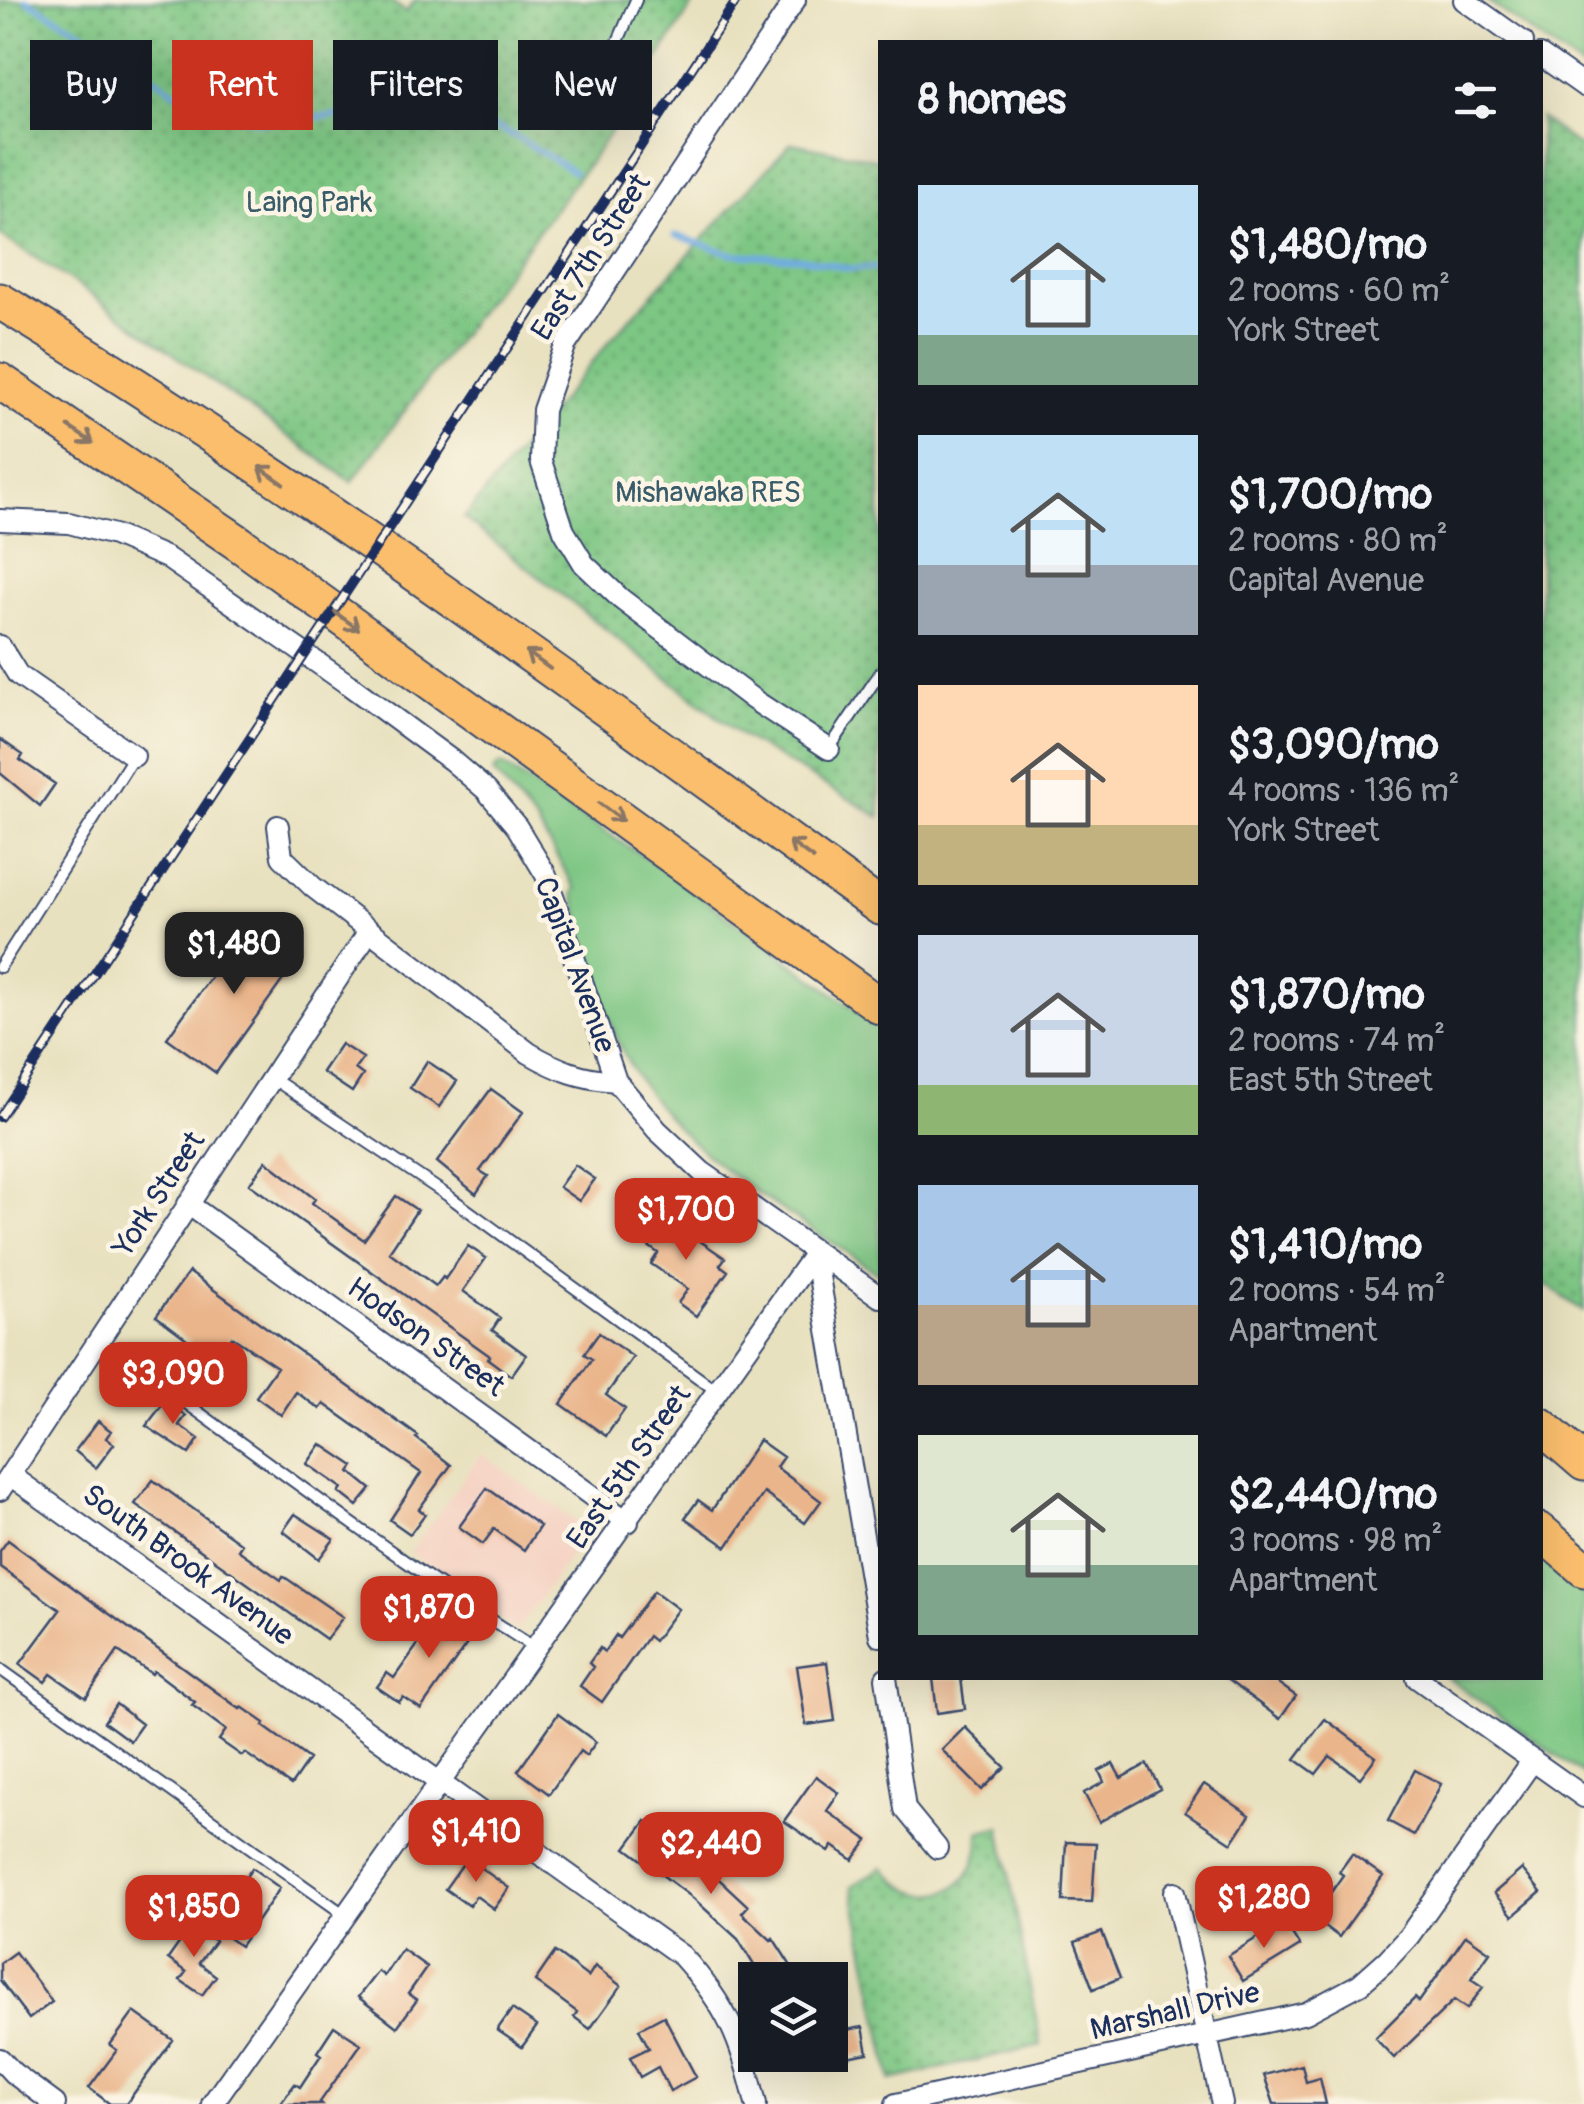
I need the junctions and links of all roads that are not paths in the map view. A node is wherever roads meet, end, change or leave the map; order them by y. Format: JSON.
{"nodes":[{"id":1,"x":636,"y":0,"type":"edge"},
{"id":2,"x":795,"y":0,"type":"edge"},
{"id":3,"x":1464,"y":0,"type":"edge"},
{"id":4,"x":619,"y":40,"type":"edge"},
{"id":5,"x":1520,"y":40,"type":"edge"},
{"id":6,"x":1543,"y":57,"type":"edge"},
{"id":7,"x":1584,"y":86,"type":"edge"},
{"id":8,"x":0,"y":301,"type":"edge"},
{"id":9,"x":0,"y":381,"type":"edge"},
{"id":10,"x":0,"y":520,"type":"edge"},
{"id":11,"x":0,"y":646,"type":"edge"},
{"id":12,"x":878,"y":676,"type":"edge"},
{"id":13,"x":829,"y":749,"type":"joint"},
{"id":14,"x":134,"y":756,"type":"joint"},
{"id":15,"x":278,"y":826,"type":"dead end"},
{"id":16,"x":878,"y":907,"type":"edge"},
{"id":17,"x":369,"y":931,"type":"junction"},
{"id":18,"x":0,"y":968,"type":"edge"},
{"id":19,"x":878,"y":1005,"type":"edge"},
{"id":20,"x":272,"y":1078,"type":"junction"},
{"id":21,"x":616,"y":1081,"type":"junction"},
{"id":22,"x":188,"y":1204,"type":"junction"},
{"id":23,"x":815,"y":1254,"type":"junction"},
{"id":24,"x":878,"y":1296,"type":"edge"},
{"id":25,"x":98,"y":1341,"type":"junction"},
{"id":26,"x":718,"y":1392,"type":"junction"},
{"id":27,"x":1543,"y":1428,"type":"edge"},
{"id":28,"x":1584,"y":1463,"type":"edge"},
{"id":29,"x":5,"y":1482,"type":"edge"},
{"id":30,"x":628,"y":1522,"type":"junction"},
{"id":31,"x":1543,"y":1534,"type":"edge"},
{"id":32,"x":1584,"y":1569,"type":"edge"},
{"id":33,"x":878,"y":1624,"type":"edge"},
{"id":34,"x":537,"y":1649,"type":"junction"},
{"id":35,"x":0,"y":1669,"type":"edge"},
{"id":36,"x":886,"y":1680,"type":"edge"},
{"id":37,"x":1421,"y":1680,"type":"edge"},
{"id":38,"x":1533,"y":1760,"type":"junction"},
{"id":39,"x":442,"y":1784,"type":"junction"},
{"id":40,"x":1584,"y":1797,"type":"edge"},
{"id":41,"x":937,"y":1848,"type":"dead end"},
{"id":42,"x":1175,"y":1892,"type":"dead end"},
{"id":43,"x":348,"y":1917,"type":"junction"},
{"id":44,"x":1208,"y":2035,"type":"junction"},
{"id":45,"x":0,"y":2058,"type":"edge"},
{"id":46,"x":55,"y":2104,"type":"edge"},
{"id":47,"x":212,"y":2104,"type":"edge"},
{"id":48,"x":756,"y":2104,"type":"edge"},
{"id":49,"x":896,"y":2104,"type":"edge"},
{"id":50,"x":1222,"y":2104,"type":"edge"}],
"edges":[{"from":1,"to":4,"type":"lane"},
{"from":2,"to":13,"type":"street","name":"East 7th Street"},
{"from":3,"to":5,"type":"street"},
{"from":6,"to":7,"type":"street"},
{"from":16,"to":8,"type":"highway","one_way":true},
{"from":9,"to":19,"type":"highway","one_way":true},
{"from":10,"to":21,"type":"street","name":"Capital Avenue"},
{"from":11,"to":14,"type":"street"},
{"from":12,"to":13,"type":"lane"},
{"from":14,"to":18,"type":"lane"},
{"from":15,"to":17,"type":"street"},
{"from":17,"to":20,"type":"street","name":"York Street"},
{"from":17,"to":21,"type":"street"},
{"from":20,"to":22,"type":"street","name":"York Street"},
{"from":20,"to":26,"type":"lane"},
{"from":21,"to":23,"type":"street","name":"Capital Avenue"},
{"from":22,"to":25,"type":"street","name":"York Street"},
{"from":22,"to":30,"type":"street","name":"Hodson Street"},
{"from":23,"to":24,"type":"street","name":"Capital Avenue"},
{"from":23,"to":26,"type":"street","name":"East 5th Street"},
{"from":23,"to":33,"type":"street"},
{"from":25,"to":29,"type":"street","name":"York Street"},
{"from":25,"to":34,"type":"lane"},
{"from":26,"to":30,"type":"street","name":"East 5th Street"},
{"from":27,"to":28,"type":"highway"},
{"from":29,"to":39,"type":"street","name":"South Brook Avenue"},
{"from":30,"to":34,"type":"street","name":"East 5th Street"},
{"from":31,"to":32,"type":"highway"},
{"from":34,"to":39,"type":"street","name":"East 5th Street"},
{"from":35,"to":43,"type":"lane"},
{"from":36,"to":41,"type":"street"},
{"from":37,"to":38,"type":"street"},
{"from":38,"to":40,"type":"street"},
{"from":38,"to":44,"type":"street","name":"Marshall Drive"},
{"from":39,"to":43,"type":"street","name":"East 5th Street"},
{"from":39,"to":48,"type":"street","name":"South Brook Avenue"},
{"from":42,"to":44,"type":"street"},
{"from":43,"to":47,"type":"street","name":"East 5th Street"},
{"from":44,"to":49,"type":"street","name":"Marshall Drive"},
{"from":44,"to":50,"type":"street"},
{"from":45,"to":46,"type":"street"}]}
